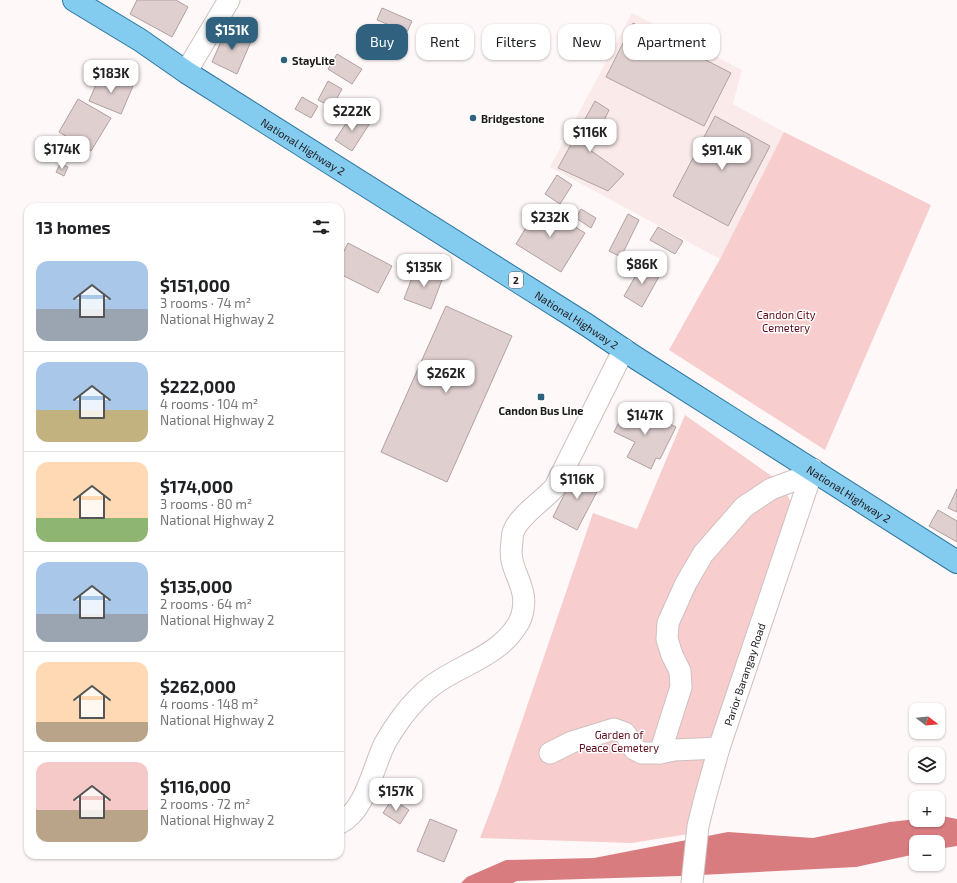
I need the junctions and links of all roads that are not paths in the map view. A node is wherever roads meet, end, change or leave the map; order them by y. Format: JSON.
{"nodes":[{"id":1,"x":74,"y":0,"type":"edge"},
{"id":2,"x":229,"y":0,"type":"edge"},
{"id":3,"x":186,"y":72,"type":"junction"},
{"id":4,"x":624,"y":349,"type":"junction"},
{"id":5,"x":812,"y":472,"type":"junction"},
{"id":6,"x":957,"y":562,"type":"edge"},
{"id":7,"x":719,"y":748,"type":"junction"},
{"id":8,"x":550,"y":753,"type":"dead end"},
{"id":9,"x":660,"y":754,"type":"junction"},
{"id":10,"x":344,"y":821,"type":"edge"},
{"id":11,"x":692,"y":883,"type":"edge"}],
"edges":[{"from":1,"to":3,"type":"main road","name":"National Highway 2","number":"2"},
{"from":2,"to":3,"type":"street"},
{"from":3,"to":4,"type":"main road","name":"National Highway 2","number":"2"},
{"from":4,"to":5,"type":"main road","name":"National Highway 2","number":"2"},
{"from":4,"to":10,"type":"street"},
{"from":5,"to":6,"type":"main road","name":"National Highway 2","number":"2"},
{"from":5,"to":7,"type":"street","name":"Parior Barangay Road"},
{"from":5,"to":9,"type":"street"},
{"from":7,"to":9,"type":"street"},
{"from":7,"to":11,"type":"street","name":"Parior Barangay Road"},
{"from":8,"to":9,"type":"street"}]}
